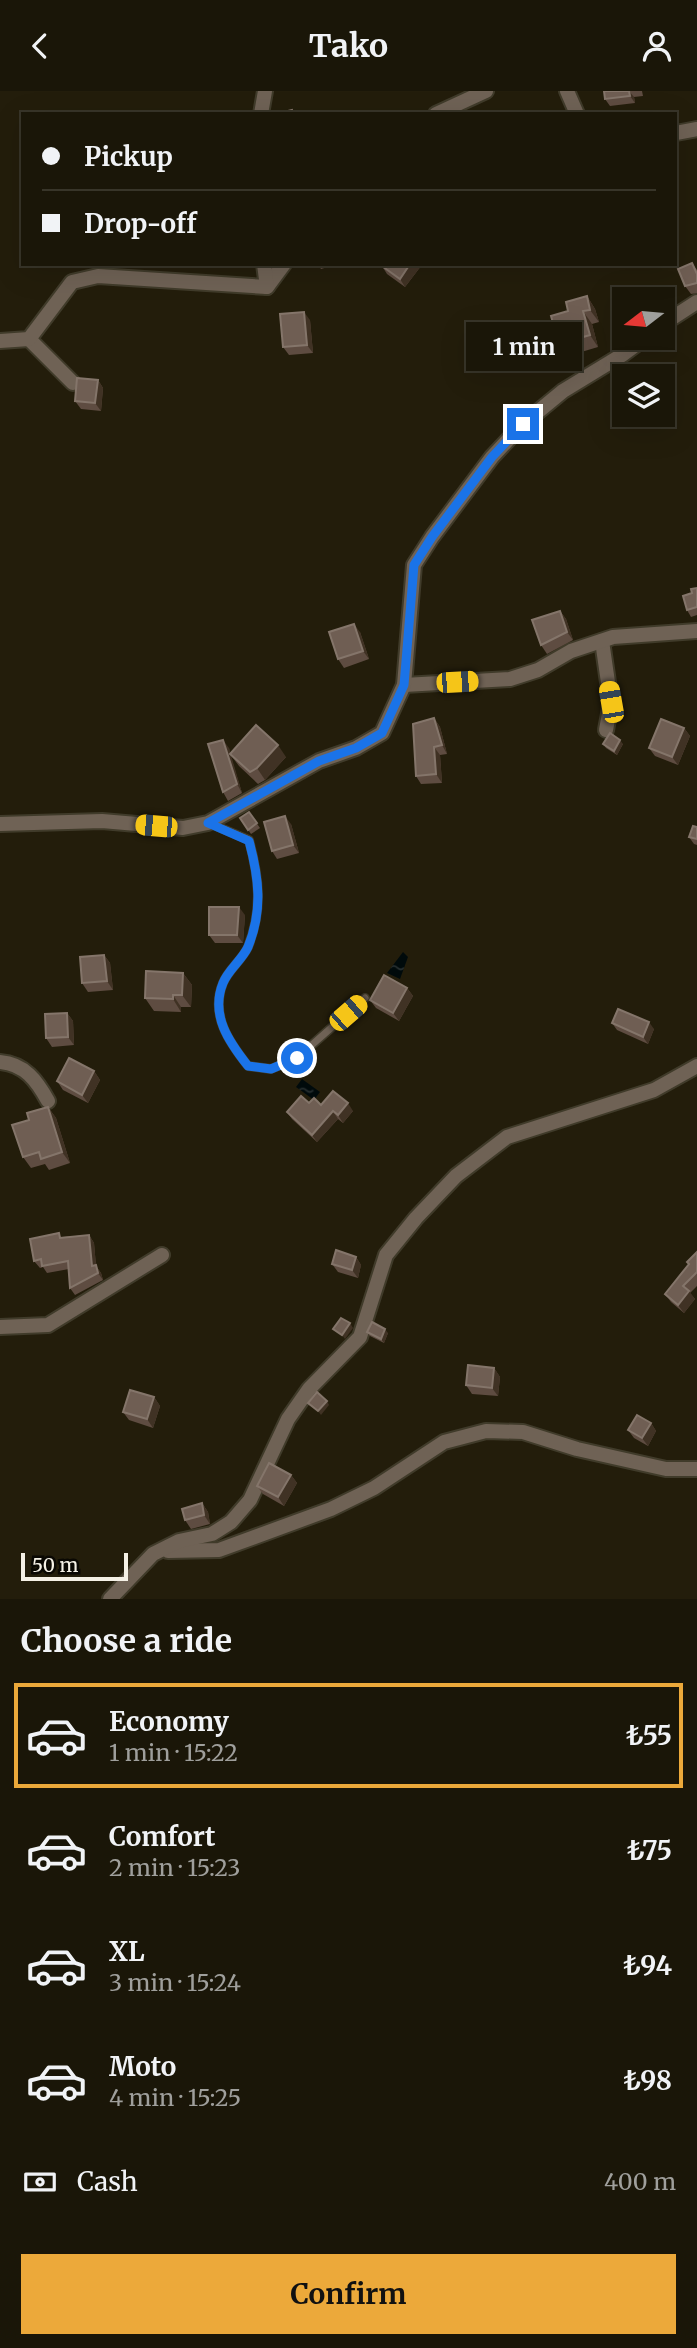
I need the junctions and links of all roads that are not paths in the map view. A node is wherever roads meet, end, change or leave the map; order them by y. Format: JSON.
{"nodes":[{"id":1,"x":265,"y":91,"type":"edge"},
{"id":2,"x":486,"y":91,"type":"edge"},
{"id":3,"x":568,"y":91,"type":"edge"},
{"id":4,"x":261,"y":112,"type":"edge"},
{"id":5,"x":440,"y":112,"type":"edge"},
{"id":6,"x":576,"y":112,"type":"edge"},
{"id":7,"x":697,"y":129,"type":"edge"},
{"id":8,"x":677,"y":133,"type":"edge"},
{"id":9,"x":264,"y":266,"type":"edge"},
{"id":10,"x":283,"y":266,"type":"edge"},
{"id":11,"x":267,"y":287,"type":"junction"},
{"id":12,"x":697,"y":302,"type":"edge"},
{"id":13,"x":676,"y":316,"type":"edge"},
{"id":14,"x":29,"y":339,"type":"junction"},
{"id":15,"x":0,"y":341,"type":"edge"},
{"id":16,"x":629,"y":350,"type":"edge"},
{"id":17,"x":73,"y":383,"type":"dead end"},
{"id":18,"x":697,"y":631,"type":"edge"},
{"id":19,"x":602,"y":641,"type":"junction"},
{"id":20,"x":404,"y":685,"type":"junction"},
{"id":21,"x":606,"y":730,"type":"dead end"},
{"id":22,"x":208,"y":823,"type":"junction"},
{"id":23,"x":0,"y":824,"type":"edge"},
{"id":24,"x":365,"y":998,"type":"dead end"},
{"id":25,"x":0,"y":1062,"type":"edge"},
{"id":26,"x":697,"y":1066,"type":"edge"},
{"id":27,"x":48,"y":1101,"type":"dead end"},
{"id":28,"x":162,"y":1255,"type":"dead end"},
{"id":29,"x":0,"y":1327,"type":"edge"},
{"id":30,"x":697,"y":1469,"type":"edge"},
{"id":31,"x":153,"y":1554,"type":"junction"},
{"id":32,"x":110,"y":1599,"type":"edge"}],
"edges":[{"from":1,"to":4,"type":"street"},
{"from":2,"to":5,"type":"street"},
{"from":3,"to":6,"type":"street"},
{"from":7,"to":8,"type":"street"},
{"from":9,"to":11,"type":"street"},
{"from":10,"to":11,"type":"street"},
{"from":11,"to":14,"type":"street"},
{"from":12,"to":13,"type":"street"},
{"from":14,"to":15,"type":"street"},
{"from":14,"to":17,"type":"street"},
{"from":16,"to":20,"type":"street"},
{"from":18,"to":19,"type":"street"},
{"from":19,"to":20,"type":"street"},
{"from":19,"to":21,"type":"street"},
{"from":20,"to":22,"type":"street"},
{"from":22,"to":23,"type":"street"},
{"from":22,"to":24,"type":"lane"},
{"from":25,"to":27,"type":"street"},
{"from":26,"to":31,"type":"street"},
{"from":28,"to":29,"type":"street"},
{"from":30,"to":31,"type":"street"},
{"from":31,"to":32,"type":"street"}]}
